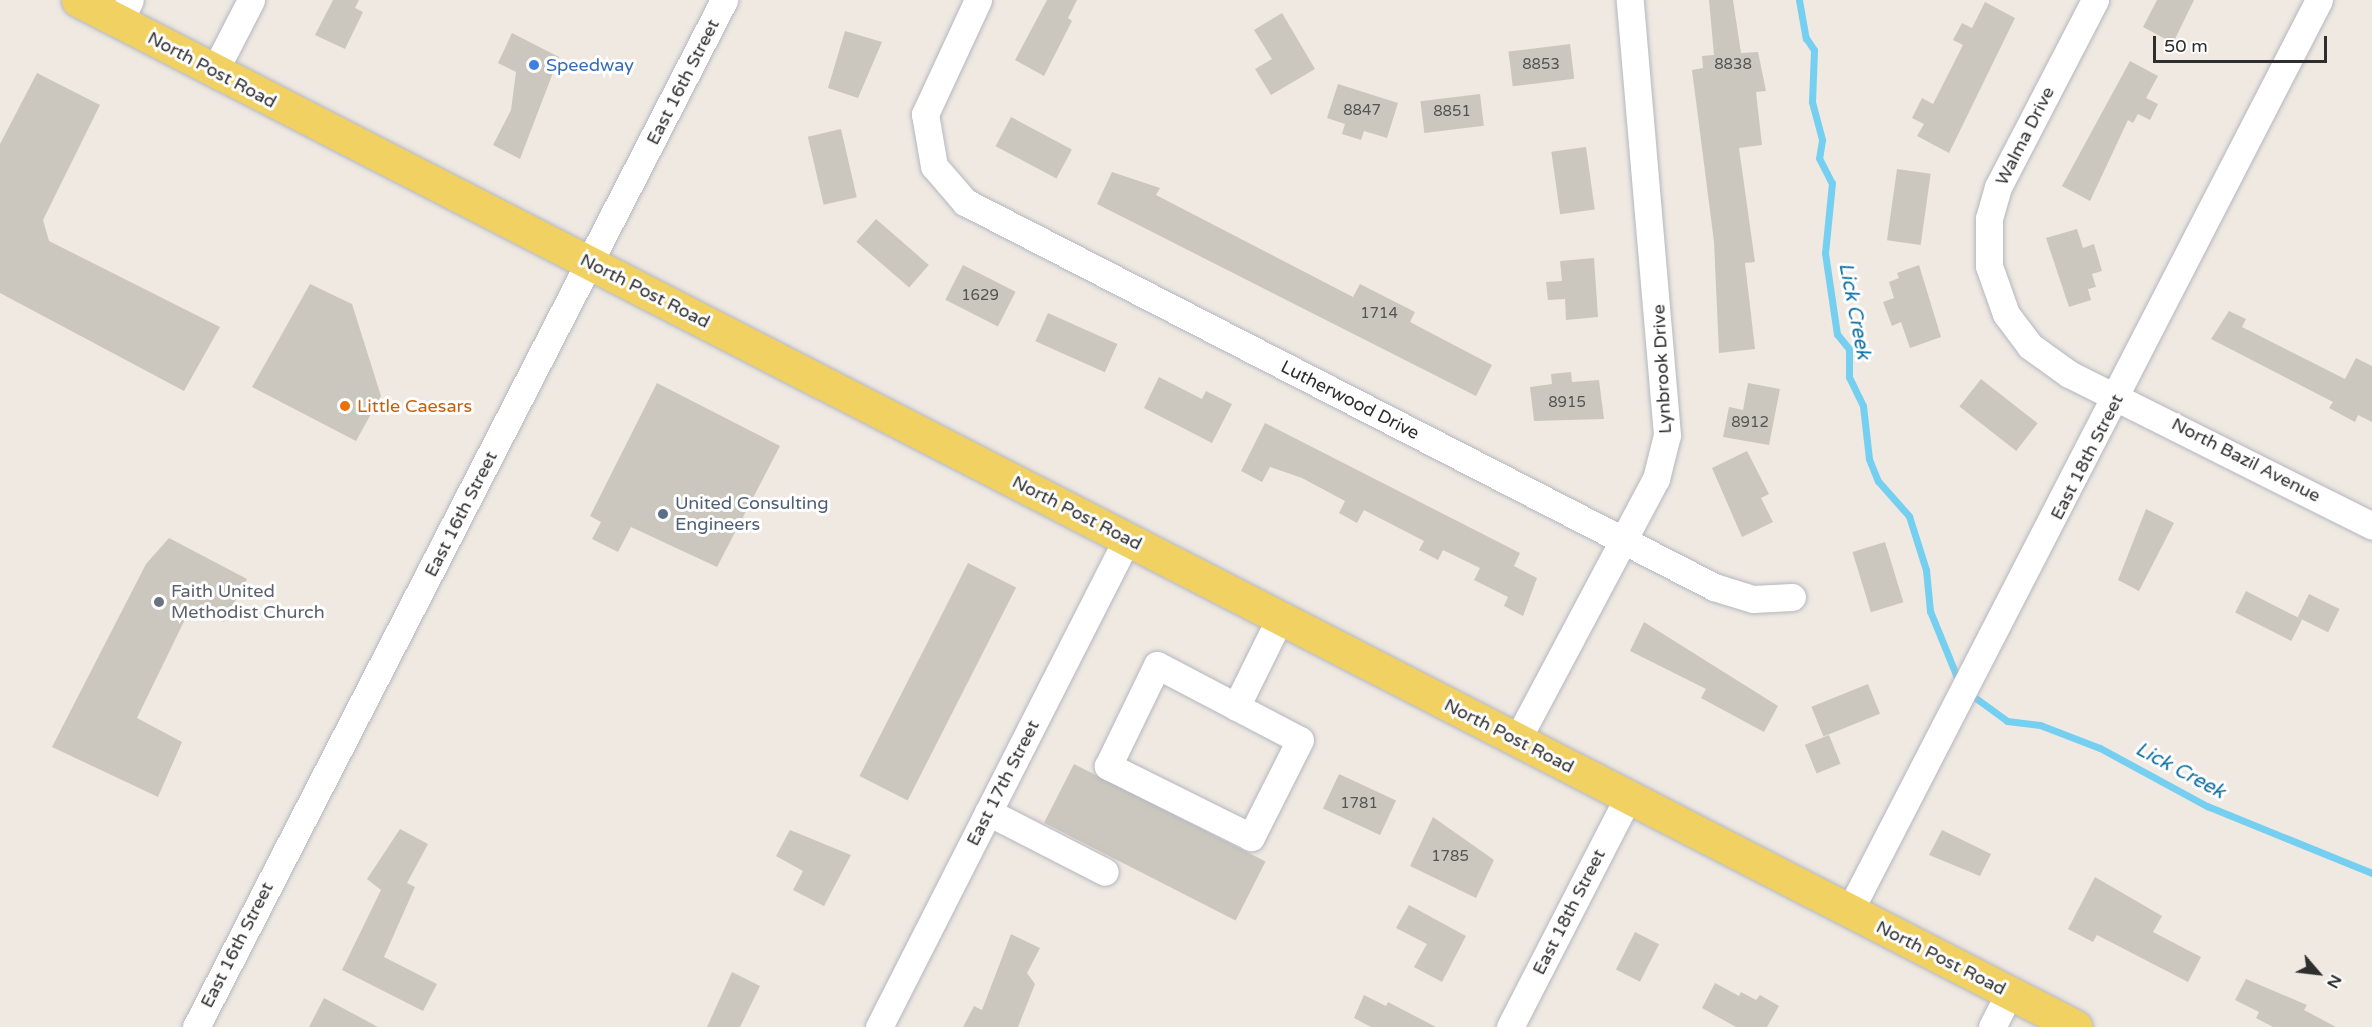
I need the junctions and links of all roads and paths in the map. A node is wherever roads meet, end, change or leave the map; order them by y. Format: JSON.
{"nodes":[{"id":1,"x":78,"y":0,"type":"edge"},
{"id":2,"x":251,"y":0,"type":"edge"},
{"id":3,"x":724,"y":0,"type":"edge"},
{"id":4,"x":978,"y":0,"type":"edge"},
{"id":5,"x":1630,"y":0,"type":"edge"},
{"id":6,"x":2095,"y":0,"type":"edge"},
{"id":7,"x":2319,"y":0,"type":"edge"},
{"id":8,"x":125,"y":10,"type":"edge"},
{"id":9,"x":214,"y":72,"type":"junction"},
{"id":10,"x":591,"y":264,"type":"junction"},
{"id":11,"x":2118,"y":397,"type":"junction"},
{"id":12,"x":2372,"y":526,"type":"edge"},
{"id":13,"x":1127,"y":539,"type":"junction"},
{"id":14,"x":1622,"y":539,"type":"junction"},
{"id":15,"x":1792,"y":597,"type":"dead end"},
{"id":16,"x":1280,"y":618,"type":"junction"},
{"id":17,"x":1236,"y":707,"type":"junction"},
{"id":18,"x":1517,"y":740,"type":"junction"},
{"id":19,"x":1628,"y":797,"type":"junction"},
{"id":20,"x":988,"y":812,"type":"junction"},
{"id":21,"x":1105,"y":872,"type":"dead end"},
{"id":22,"x":1849,"y":912,"type":"junction"},
{"id":23,"x":2009,"y":993,"type":"junction"},
{"id":24,"x":196,"y":1027,"type":"edge"},
{"id":25,"x":879,"y":1027,"type":"edge"},
{"id":26,"x":1510,"y":1027,"type":"edge"},
{"id":27,"x":1992,"y":1027,"type":"edge"},
{"id":28,"x":2076,"y":1027,"type":"edge"}],
"edges":[{"from":1,"to":8,"type":"main road","name":"North Post Road"},
{"from":2,"to":9,"type":"street"},
{"from":3,"to":10,"type":"street","name":"East 16th Street"},
{"from":4,"to":14,"type":"street","name":"Lutherwood Drive"},
{"from":5,"to":14,"type":"street","name":"Lynbrook Drive"},
{"from":6,"to":11,"type":"street","name":"Walma Drive"},
{"from":7,"to":11,"type":"street","name":"East 18th Street"},
{"from":8,"to":9,"type":"main road","name":"North Post Road"},
{"from":9,"to":10,"type":"main road","name":"North Post Road"},
{"from":10,"to":13,"type":"main road","name":"North Post Road"},
{"from":10,"to":24,"type":"street","name":"East 16th Street"},
{"from":11,"to":12,"type":"street","name":"North Bazil Avenue"},
{"from":11,"to":22,"type":"street","name":"East 18th Street"},
{"from":13,"to":16,"type":"main road","name":"North Post Road"},
{"from":13,"to":20,"type":"street","name":"East 17th Street"},
{"from":14,"to":15,"type":"street","name":"Lutherwood Drive"},
{"from":14,"to":18,"type":"street","name":"Lynbrook Drive"},
{"from":16,"to":17,"type":"street"},
{"from":16,"to":18,"type":"main road","name":"North Post Road"},
{"from":17,"to":17,"type":"street"},
{"from":18,"to":19,"type":"main road","name":"North Post Road"},
{"from":19,"to":22,"type":"main road","name":"North Post Road"},
{"from":19,"to":26,"type":"street","name":"East 18th Street"},
{"from":20,"to":21,"type":"street"},
{"from":20,"to":25,"type":"street","name":"East 17th Street"},
{"from":22,"to":23,"type":"main road","name":"North Post Road"},
{"from":23,"to":27,"type":"street"},
{"from":23,"to":28,"type":"main road","name":"North Post Road"}]}
